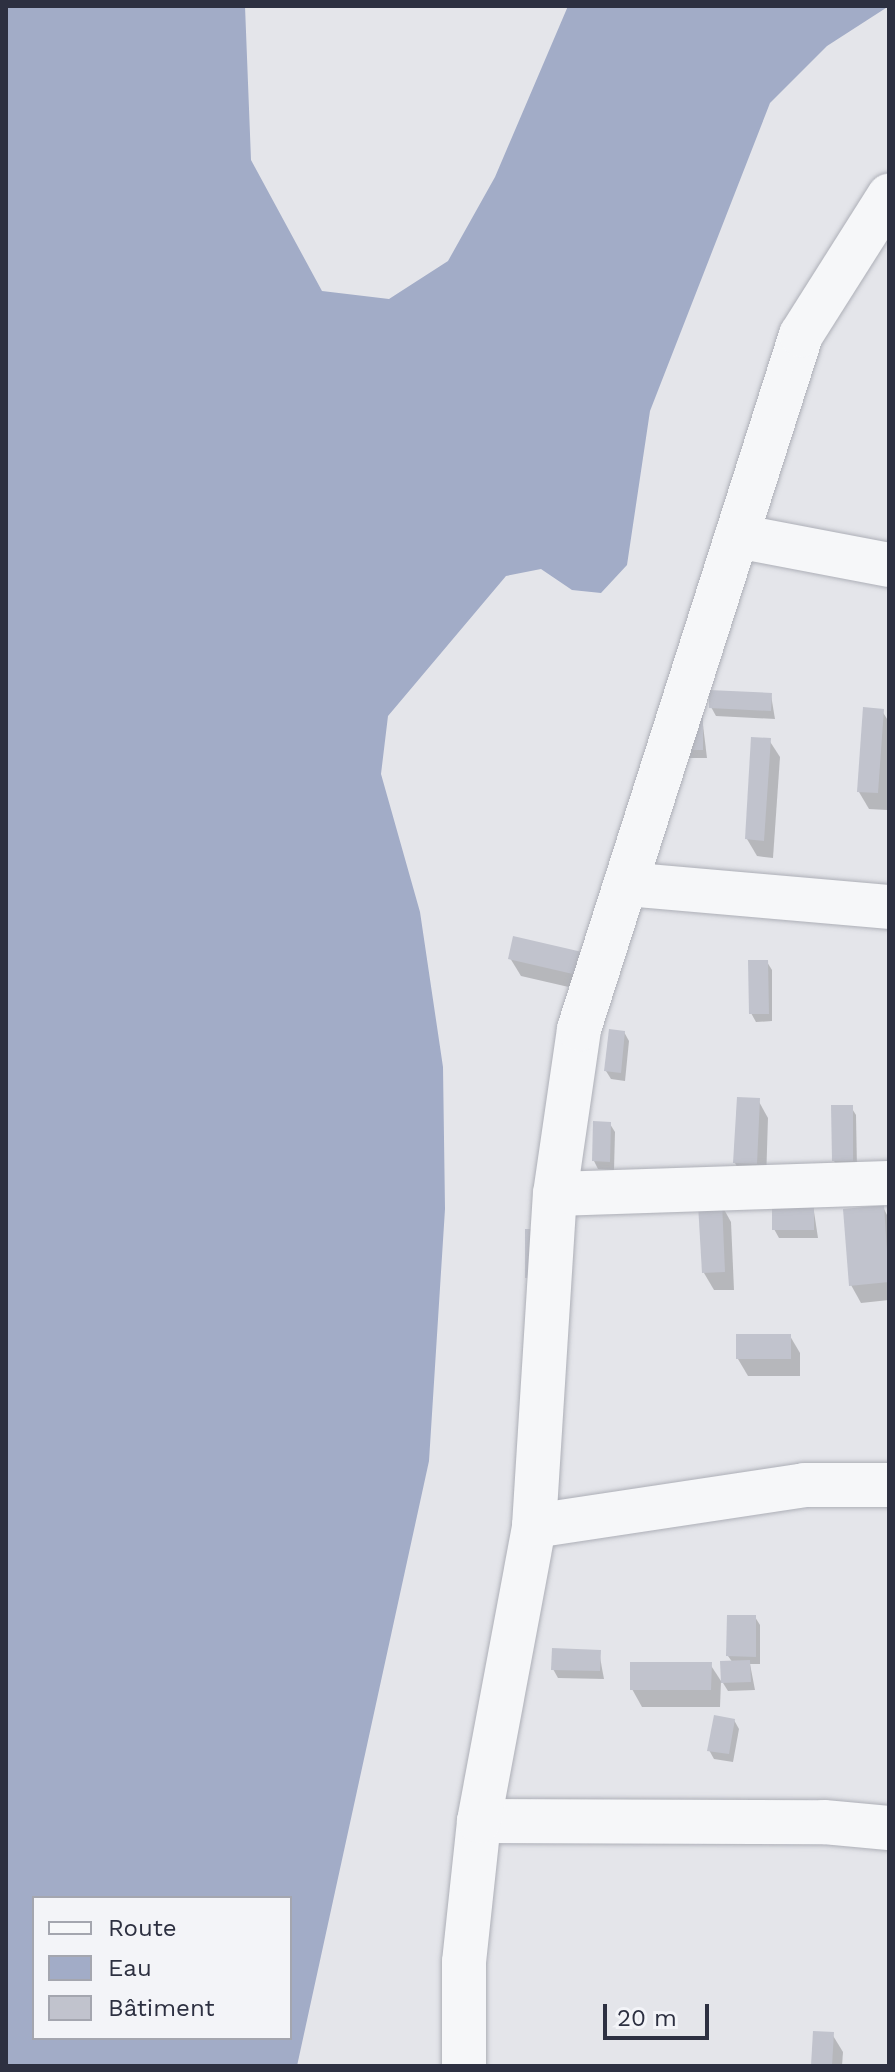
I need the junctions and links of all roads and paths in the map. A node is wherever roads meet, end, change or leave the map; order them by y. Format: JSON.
{"nodes":[{"id":1,"x":889,"y":196,"type":"edge"},
{"id":2,"x":737,"y":536,"type":"junction"},
{"id":3,"x":889,"y":565,"type":"edge"},
{"id":4,"x":626,"y":884,"type":"junction"},
{"id":5,"x":889,"y":907,"type":"edge"},
{"id":6,"x":889,"y":1183,"type":"edge"},
{"id":7,"x":555,"y":1194,"type":"junction"},
{"id":8,"x":889,"y":1485,"type":"edge"},
{"id":9,"x":534,"y":1526,"type":"junction"},
{"id":10,"x":479,"y":1821,"type":"junction"},
{"id":11,"x":889,"y":1828,"type":"edge"},
{"id":12,"x":464,"y":2066,"type":"edge"}],
"edges":[{"from":1,"to":2,"type":"street"},
{"from":2,"to":3,"type":"street"},
{"from":2,"to":4,"type":"street"},
{"from":4,"to":5,"type":"street"},
{"from":4,"to":7,"type":"street"},
{"from":6,"to":7,"type":"street"},
{"from":7,"to":9,"type":"street"},
{"from":8,"to":9,"type":"street"},
{"from":9,"to":10,"type":"street"},
{"from":10,"to":11,"type":"street"},
{"from":10,"to":12,"type":"street"}]}
